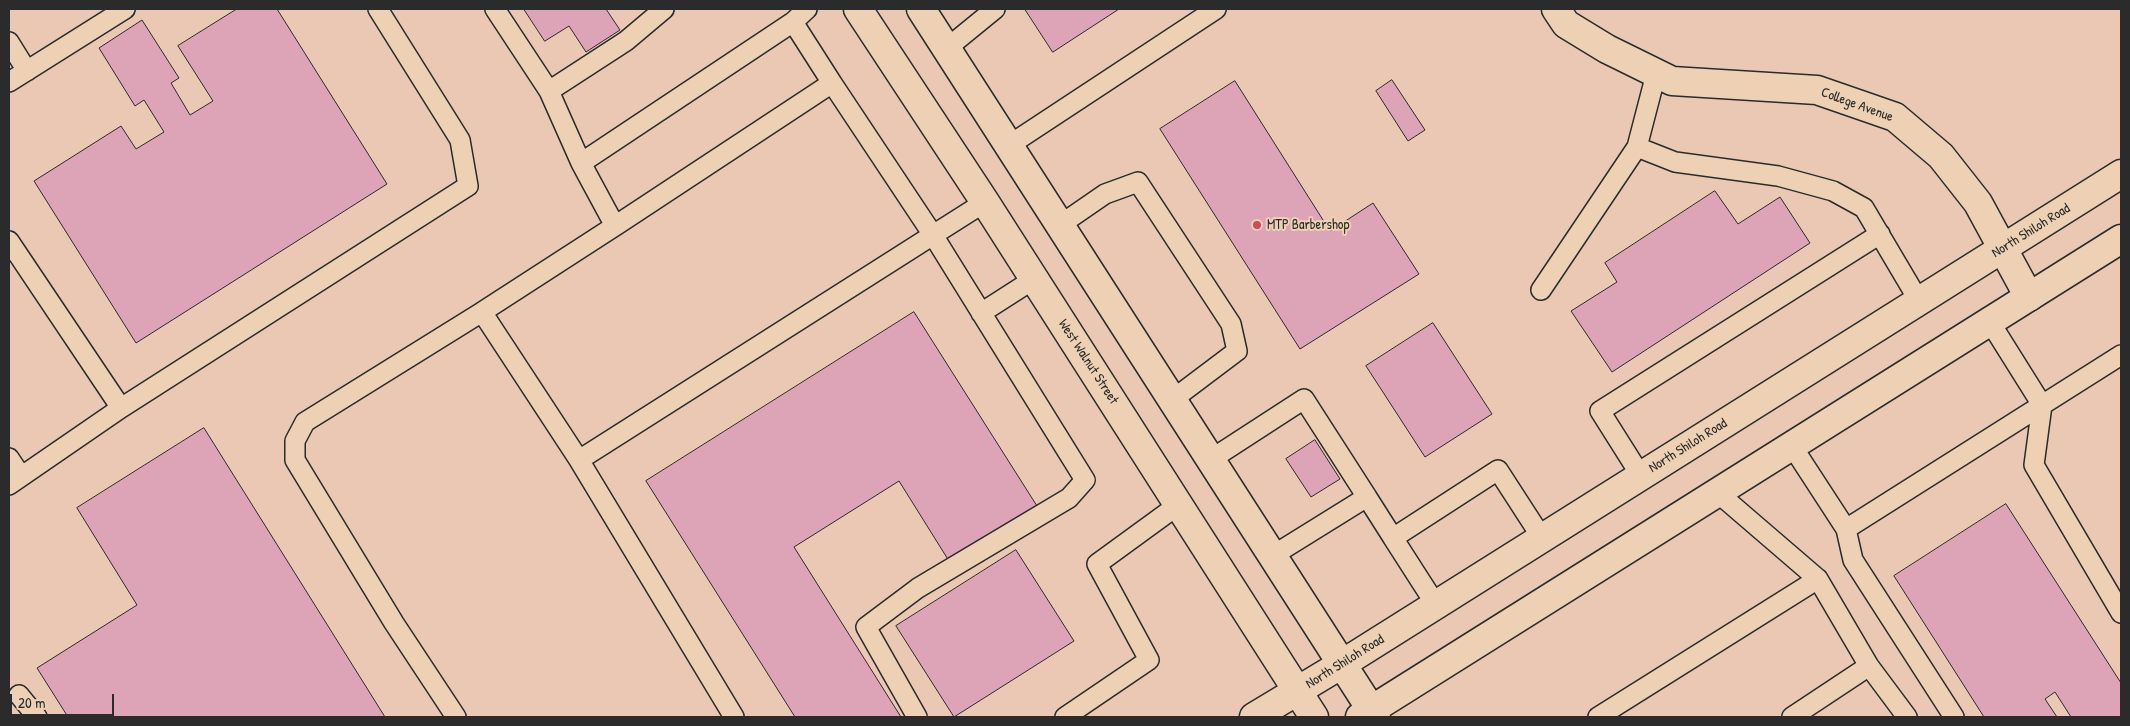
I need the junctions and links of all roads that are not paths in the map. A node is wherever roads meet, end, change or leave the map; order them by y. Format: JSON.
{"nodes":[{"id":1,"x":124,"y":9,"type":"edge"},
{"id":2,"x":378,"y":9,"type":"edge"},
{"id":3,"x":495,"y":9,"type":"edge"},
{"id":4,"x":664,"y":9,"type":"edge"},
{"id":5,"x":807,"y":9,"type":"edge"},
{"id":6,"x":858,"y":9,"type":"edge"},
{"id":7,"x":921,"y":9,"type":"edge"},
{"id":8,"x":995,"y":9,"type":"edge"},
{"id":9,"x":1216,"y":9,"type":"edge"},
{"id":10,"x":1556,"y":9,"type":"edge"},
{"id":11,"x":793,"y":22,"type":"junction"},
{"id":12,"x":9,"y":42,"type":"edge"},
{"id":13,"x":946,"y":49,"type":"junction"},
{"id":14,"x":27,"y":71,"type":"junction"},
{"id":15,"x":1656,"y":74,"type":"junction"},
{"id":16,"x":9,"y":82,"type":"edge"},
{"id":17,"x":832,"y":83,"type":"junction"},
{"id":18,"x":549,"y":92,"type":"junction"},
{"id":19,"x":1008,"y":146,"type":"junction"},
{"id":20,"x":1637,"y":147,"type":"junction"},
{"id":21,"x":581,"y":163,"type":"junction"},
{"id":22,"x":2121,"y":174,"type":"edge"},
{"id":23,"x":985,"y":202,"type":"junction"},
{"id":24,"x":1060,"y":225,"type":"junction"},
{"id":25,"x":615,"y":226,"type":"junction"},
{"id":26,"x":1880,"y":234,"type":"junction"},
{"id":27,"x":933,"y":235,"type":"junction"},
{"id":28,"x":2121,"y":239,"type":"edge"},
{"id":29,"x":9,"y":241,"type":"edge"},
{"id":30,"x":2003,"y":248,"type":"junction"},
{"id":31,"x":1034,"y":279,"type":"junction"},
{"id":32,"x":1541,"y":290,"type":"dead end"},
{"id":33,"x":2029,"y":297,"type":"junction"},
{"id":34,"x":1920,"y":301,"type":"junction"},
{"id":35,"x":482,"y":312,"type":"junction"},
{"id":36,"x":981,"y":313,"type":"junction"},
{"id":37,"x":1990,"y":322,"type":"junction"},
{"id":38,"x":2121,"y":355,"type":"edge"},
{"id":39,"x":1172,"y":400,"type":"junction"},
{"id":40,"x":2042,"y":405,"type":"junction"},
{"id":41,"x":121,"y":408,"type":"junction"},
{"id":42,"x":1792,"y":446,"type":"junction"},
{"id":43,"x":9,"y":458,"type":"edge"},
{"id":44,"x":579,"y":460,"type":"junction"},
{"id":45,"x":1210,"y":460,"type":"junction"},
{"id":46,"x":1641,"y":476,"type":"junction"},
{"id":47,"x":15,"y":481,"type":"edge"},
{"id":48,"x":1718,"y":493,"type":"junction"},
{"id":49,"x":1368,"y":497,"type":"junction"},
{"id":50,"x":1178,"y":505,"type":"junction"},
{"id":51,"x":1846,"y":529,"type":"junction"},
{"id":52,"x":1394,"y":538,"type":"junction"},
{"id":53,"x":1542,"y":538,"type":"junction"},
{"id":54,"x":1272,"y":556,"type":"junction"},
{"id":55,"x":1818,"y":579,"type":"junction"},
{"id":56,"x":1436,"y":605,"type":"junction"},
{"id":57,"x":2121,"y":613,"type":"edge"},
{"id":58,"x":1342,"y":664,"type":"junction"},
{"id":59,"x":1869,"y":666,"type":"junction"},
{"id":60,"x":1298,"y":691,"type":"junction"},
{"id":61,"x":20,"y":695,"type":"dead end"},
{"id":62,"x":1369,"y":715,"type":"edge"},
{"id":63,"x":37,"y":717,"type":"edge"},
{"id":64,"x":456,"y":717,"type":"edge"},
{"id":65,"x":734,"y":717,"type":"edge"},
{"id":66,"x":917,"y":717,"type":"edge"},
{"id":67,"x":1065,"y":717,"type":"edge"},
{"id":68,"x":1254,"y":717,"type":"edge"},
{"id":69,"x":1314,"y":717,"type":"edge"},
{"id":70,"x":1598,"y":717,"type":"edge"},
{"id":71,"x":1792,"y":717,"type":"edge"},
{"id":72,"x":1907,"y":717,"type":"edge"},
{"id":73,"x":1954,"y":717,"type":"edge"}],
"edges":[{"from":1,"to":14,"type":"lane"},
{"from":2,"to":41,"type":"lane"},
{"from":3,"to":18,"type":"lane"},
{"from":4,"to":18,"type":"lane"},
{"from":5,"to":11,"type":"lane"},
{"from":6,"to":23,"type":"main road","name":"West Walnut Street"},
{"from":7,"to":13,"type":"main road"},
{"from":8,"to":13,"type":"lane"},
{"from":9,"to":19,"type":"lane"},
{"from":10,"to":15,"type":"main road","name":"College Avenue"},
{"from":11,"to":17,"type":"lane"},
{"from":11,"to":21,"type":"lane"},
{"from":12,"to":14,"type":"lane"},
{"from":13,"to":19,"type":"main road"},
{"from":14,"to":16,"type":"lane"},
{"from":15,"to":20,"type":"lane"},
{"from":15,"to":30,"type":"main road","name":"College Avenue"},
{"from":17,"to":25,"type":"lane"},
{"from":17,"to":27,"type":"lane"},
{"from":18,"to":21,"type":"lane"},
{"from":19,"to":24,"type":"main road"},
{"from":20,"to":26,"type":"lane"},
{"from":20,"to":32,"type":"lane"},
{"from":21,"to":25,"type":"lane"},
{"from":22,"to":30,"type":"main road","name":"North Shiloh Road"},
{"from":23,"to":27,"type":"lane"},
{"from":23,"to":31,"type":"main road","name":"West Walnut Street"},
{"from":24,"to":39,"type":"main road"},
{"from":24,"to":39,"type":"lane"},
{"from":25,"to":35,"type":"lane"},
{"from":26,"to":34,"type":"lane"},
{"from":26,"to":46,"type":"lane"},
{"from":27,"to":36,"type":"lane"},
{"from":27,"to":44,"type":"lane"},
{"from":28,"to":33,"type":"main road"},
{"from":29,"to":41,"type":"lane"},
{"from":30,"to":33,"type":"main road","name":"College Avenue"},
{"from":30,"to":34,"type":"main road","name":"North Shiloh Road"},
{"from":31,"to":36,"type":"lane"},
{"from":31,"to":50,"type":"main road","name":"West Walnut Street"},
{"from":33,"to":37,"type":"main road"},
{"from":34,"to":46,"type":"main road","name":"North Shiloh Road"},
{"from":35,"to":44,"type":"lane"},
{"from":35,"to":64,"type":"lane"},
{"from":36,"to":66,"type":"lane"},
{"from":37,"to":40,"type":"lane"},
{"from":37,"to":42,"type":"main road"},
{"from":38,"to":40,"type":"lane"},
{"from":39,"to":45,"type":"main road"},
{"from":40,"to":51,"type":"lane"},
{"from":40,"to":57,"type":"lane"},
{"from":41,"to":47,"type":"lane"},
{"from":42,"to":48,"type":"main road"},
{"from":42,"to":51,"type":"lane"},
{"from":43,"to":47,"type":"lane"},
{"from":44,"to":65,"type":"lane"},
{"from":45,"to":49,"type":"lane"},
{"from":45,"to":54,"type":"main road"},
{"from":46,"to":53,"type":"main road","name":"North Shiloh Road"},
{"from":48,"to":55,"type":"lane"},
{"from":48,"to":62,"type":"main road"},
{"from":49,"to":52,"type":"lane"},
{"from":49,"to":54,"type":"lane"},
{"from":50,"to":60,"type":"main road","name":"West Walnut Street"},
{"from":50,"to":67,"type":"lane"},
{"from":51,"to":73,"type":"lane"},
{"from":52,"to":53,"type":"lane"},
{"from":52,"to":56,"type":"lane"},
{"from":53,"to":56,"type":"main road","name":"North Shiloh Road"},
{"from":54,"to":58,"type":"main road"},
{"from":55,"to":59,"type":"lane"},
{"from":55,"to":70,"type":"lane"},
{"from":56,"to":58,"type":"main road","name":"North Shiloh Road"},
{"from":58,"to":60,"type":"main road","name":"North Shiloh Road"},
{"from":58,"to":62,"type":"main road"},
{"from":59,"to":71,"type":"lane"},
{"from":59,"to":72,"type":"lane"},
{"from":60,"to":68,"type":"main road","name":"North Shiloh Road"},
{"from":60,"to":69,"type":"main road","name":"West Walnut Street"},
{"from":61,"to":63,"type":"lane"}]}
